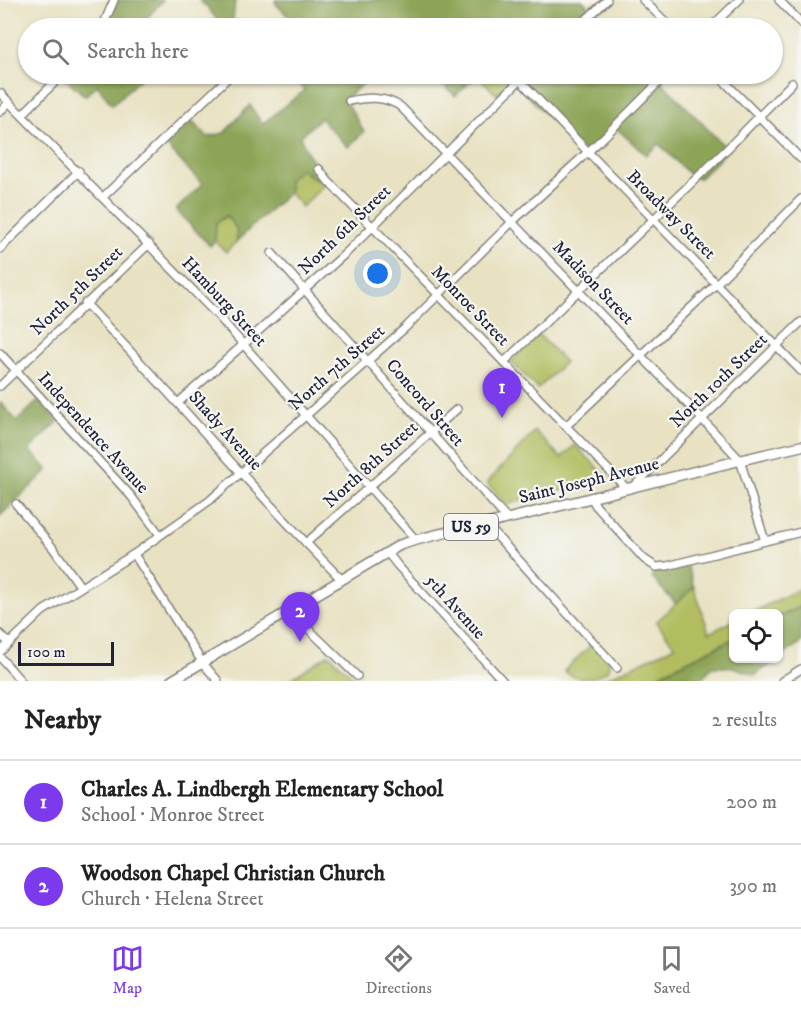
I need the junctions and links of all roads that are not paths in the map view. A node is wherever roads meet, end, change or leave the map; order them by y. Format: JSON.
{"nodes":[{"id":1,"x":114,"y":0,"type":"edge"},
{"id":2,"x":607,"y":0,"type":"edge"},
{"id":3,"x":643,"y":0,"type":"edge"},
{"id":4,"x":739,"y":0,"type":"edge"},
{"id":5,"x":779,"y":0,"type":"edge"},
{"id":6,"x":106,"y":18,"type":"edge"},
{"id":7,"x":588,"y":18,"type":"edge"},
{"id":8,"x":662,"y":18,"type":"edge"},
{"id":9,"x":720,"y":18,"type":"edge"},
{"id":10,"x":801,"y":23,"type":"edge"},
{"id":11,"x":792,"y":82,"type":"dead end"},
{"id":12,"x":53,"y":84,"type":"edge"},
{"id":13,"x":222,"y":84,"type":"edge"},
{"id":14,"x":514,"y":84,"type":"edge"},
{"id":15,"x":524,"y":84,"type":"edge"},
{"id":16,"x":657,"y":84,"type":"edge"},
{"id":17,"x":727,"y":84,"type":"edge"},
{"id":18,"x":0,"y":93,"type":"edge"},
{"id":19,"x":349,"y":101,"type":"dead end"},
{"id":20,"x":9,"y":102,"type":"junction"},
{"id":21,"x":0,"y":112,"type":"edge"},
{"id":22,"x":22,"y":115,"type":"junction"},
{"id":23,"x":759,"y":116,"type":"junction"},
{"id":24,"x":588,"y":152,"type":"junction"},
{"id":25,"x":447,"y":154,"type":"junction"},
{"id":26,"x":801,"y":159,"type":"edge"},
{"id":27,"x":319,"y":169,"type":"dead end"},
{"id":28,"x":79,"y":171,"type":"junction"},
{"id":29,"x":104,"y":197,"type":"junction"},
{"id":30,"x":801,"y":199,"type":"edge"},
{"id":31,"x":654,"y":219,"type":"junction"},
{"id":32,"x":512,"y":222,"type":"junction"},
{"id":33,"x":372,"y":226,"type":"junction"},
{"id":34,"x":149,"y":244,"type":"junction"},
{"id":35,"x":0,"y":249,"type":"edge"},
{"id":36,"x":272,"y":253,"type":"dead end"},
{"id":37,"x":717,"y":283,"type":"junction"},
{"id":38,"x":579,"y":290,"type":"junction"},
{"id":39,"x":304,"y":291,"type":"junction"},
{"id":40,"x":438,"y":294,"type":"junction"},
{"id":41,"x":85,"y":303,"type":"junction"},
{"id":42,"x":801,"y":322,"type":"edge"},
{"id":43,"x":243,"y":345,"type":"junction"},
{"id":44,"x":776,"y":346,"type":"junction"},
{"id":45,"x":0,"y":353,"type":"edge"},
{"id":46,"x":641,"y":354,"type":"junction"},
{"id":47,"x":368,"y":361,"type":"junction"},
{"id":48,"x":504,"y":362,"type":"junction"},
{"id":49,"x":16,"y":370,"type":"junction"},
{"id":50,"x":801,"y":371,"type":"edge"},
{"id":51,"x":0,"y":386,"type":"edge"},
{"id":52,"x":179,"y":402,"type":"junction"},
{"id":53,"x":457,"y":409,"type":"dead end"},
{"id":54,"x":305,"y":416,"type":"junction"},
{"id":55,"x":702,"y":419,"type":"junction"},
{"id":56,"x":566,"y":426,"type":"junction"},
{"id":57,"x":431,"y":432,"type":"junction"},
{"id":58,"x":801,"y":446,"type":"edge"},
{"id":59,"x":740,"y":460,"type":"junction"},
{"id":60,"x":242,"y":472,"type":"junction"},
{"id":61,"x":369,"y":487,"type":"junction"},
{"id":62,"x":630,"y":487,"type":"junction"},
{"id":63,"x":591,"y":497,"type":"junction"},
{"id":64,"x":16,"y":504,"type":"dead end"},
{"id":65,"x":507,"y":519,"type":"junction"},
{"id":66,"x":486,"y":524,"type":"junction"},
{"id":67,"x":801,"y":532,"type":"edge"},
{"id":68,"x":160,"y":535,"type":"junction"},
{"id":69,"x":416,"y":540,"type":"junction"},
{"id":70,"x":765,"y":541,"type":"junction"},
{"id":71,"x":306,"y":543,"type":"junction"},
{"id":72,"x":387,"y":552,"type":"junction"},
{"id":73,"x":134,"y":554,"type":"junction"},
{"id":74,"x":341,"y":579,"type":"junction"},
{"id":75,"x":80,"y":586,"type":"junction"},
{"id":76,"x":290,"y":610,"type":"junction"},
{"id":77,"x":0,"y":634,"type":"edge"},
{"id":78,"x":9,"y":644,"type":"junction"},
{"id":79,"x":0,"y":652,"type":"edge"},
{"id":80,"x":0,"y":657,"type":"edge"},
{"id":81,"x":202,"y":662,"type":"junction"},
{"id":82,"x":617,"y":668,"type":"dead end"},
{"id":83,"x":801,"y":669,"type":"edge"},
{"id":84,"x":357,"y":676,"type":"dead end"},
{"id":85,"x":21,"y":681,"type":"edge"},
{"id":86,"x":171,"y":681,"type":"edge"},
{"id":87,"x":218,"y":681,"type":"edge"},
{"id":88,"x":503,"y":681,"type":"edge"},
{"id":89,"x":782,"y":681,"type":"edge"}],
"edges":[{"from":1,"to":6,"type":"street"},
{"from":2,"to":7,"type":"street"},
{"from":3,"to":8,"type":"street"},
{"from":4,"to":9,"type":"street"},
{"from":5,"to":10,"type":"street"},
{"from":11,"to":23,"type":"street"},
{"from":12,"to":22,"type":"street"},
{"from":13,"to":29,"type":"street"},
{"from":14,"to":25,"type":"street","name":"North 6th Street"},
{"from":15,"to":24,"type":"street","name":"Broadway Street"},
{"from":16,"to":24,"type":"street","name":"North 7th Street"},
{"from":17,"to":23,"type":"street"},
{"from":18,"to":20,"type":"street","name":"Hamburg Street"},
{"from":19,"to":25,"type":"street","name":"Madison Street"},
{"from":20,"to":21,"type":"street"},
{"from":20,"to":22,"type":"street","name":"Hamburg Street"},
{"from":22,"to":28,"type":"street","name":"Hamburg Street"},
{"from":23,"to":26,"type":"street"},
{"from":23,"to":31,"type":"street"},
{"from":24,"to":31,"type":"street","name":"Broadway Street"},
{"from":24,"to":32,"type":"street","name":"North 7th Street"},
{"from":25,"to":32,"type":"street","name":"Madison Street"},
{"from":25,"to":33,"type":"street","name":"North 6th Street"},
{"from":27,"to":33,"type":"street","name":"Monroe Street"},
{"from":28,"to":29,"type":"street","name":"Hamburg Street"},
{"from":28,"to":35,"type":"street"},
{"from":29,"to":34,"type":"street","name":"Hamburg Street"},
{"from":30,"to":37,"type":"street"},
{"from":31,"to":37,"type":"street","name":"Broadway Street"},
{"from":31,"to":38,"type":"street"},
{"from":32,"to":38,"type":"street","name":"Madison Street"},
{"from":32,"to":40,"type":"street","name":"North 7th Street"},
{"from":33,"to":39,"type":"street","name":"North 6th Street"},
{"from":33,"to":40,"type":"street","name":"Monroe Street"},
{"from":34,"to":41,"type":"street","name":"North 5th Street"},
{"from":34,"to":43,"type":"street","name":"Hamburg Street"},
{"from":36,"to":39,"type":"street","name":"Concord Street"},
{"from":37,"to":44,"type":"street","name":"Broadway Street"},
{"from":37,"to":46,"type":"street"},
{"from":38,"to":46,"type":"street","name":"Madison Street"},
{"from":38,"to":48,"type":"street"},
{"from":39,"to":43,"type":"street","name":"North 6th Street"},
{"from":39,"to":47,"type":"street","name":"Concord Street"},
{"from":40,"to":47,"type":"street","name":"North 7th Street"},
{"from":40,"to":48,"type":"street","name":"Monroe Street"},
{"from":41,"to":49,"type":"street","name":"North 5th Street"},
{"from":41,"to":52,"type":"street","name":"Shady Avenue"},
{"from":42,"to":44,"type":"street","name":"North 10th Street"},
{"from":43,"to":52,"type":"street","name":"North 6th Street"},
{"from":43,"to":54,"type":"street","name":"Hamburg Street"},
{"from":44,"to":50,"type":"street","name":"Broadway Street"},
{"from":44,"to":55,"type":"street","name":"North 10th Street"},
{"from":45,"to":49,"type":"street","name":"Independence Avenue"},
{"from":46,"to":55,"type":"street","name":"Madison Street"},
{"from":46,"to":56,"type":"street"},
{"from":47,"to":54,"type":"street","name":"North 7th Street"},
{"from":47,"to":57,"type":"street","name":"Concord Street"},
{"from":48,"to":56,"type":"street","name":"Monroe Street"},
{"from":49,"to":51,"type":"street","name":"North 5th Street"},
{"from":49,"to":68,"type":"street","name":"Independence Avenue"},
{"from":52,"to":60,"type":"street","name":"Shady Avenue"},
{"from":53,"to":57,"type":"street","name":"North 8th Street"},
{"from":54,"to":60,"type":"street","name":"North 7th Street"},
{"from":54,"to":61,"type":"street","name":"Hamburg Street"},
{"from":55,"to":59,"type":"street","name":"Madison Street"},
{"from":55,"to":62,"type":"street","name":"North 10th Street"},
{"from":56,"to":62,"type":"street","name":"Monroe Street"},
{"from":57,"to":61,"type":"street","name":"North 8th Street"},
{"from":57,"to":65,"type":"street","name":"Concord Street"},
{"from":58,"to":59,"type":"main road","name":"Saint Joseph Avenue","number":"US 59"},
{"from":59,"to":62,"type":"main road","name":"Saint Joseph Avenue","number":"US 59"},
{"from":59,"to":70,"type":"street","name":"Madison Street"},
{"from":60,"to":68,"type":"street","name":"North 7th Street"},
{"from":60,"to":71,"type":"street","name":"Shady Avenue"},
{"from":61,"to":69,"type":"street","name":"Hamburg Street"},
{"from":61,"to":71,"type":"street","name":"North 8th Street"},
{"from":62,"to":63,"type":"main road","name":"Saint Joseph Avenue","number":"US 59"},
{"from":63,"to":65,"type":"main road","name":"Saint Joseph Avenue","number":"US 59"},
{"from":63,"to":70,"type":"street"},
{"from":64,"to":75,"type":"street"},
{"from":65,"to":66,"type":"main road","name":"Saint Joseph Avenue","number":"US 59"},
{"from":66,"to":69,"type":"main road","name":"Saint Joseph Avenue","number":"US 59"},
{"from":66,"to":82,"type":"street"},
{"from":67,"to":70,"type":"street"},
{"from":68,"to":73,"type":"street","name":"North 7th Street"},
{"from":69,"to":72,"type":"main road","name":"Saint Joseph Avenue","number":"US 59"},
{"from":71,"to":74,"type":"street","name":"Shady Avenue"},
{"from":72,"to":74,"type":"main road","name":"Saint Joseph Avenue","number":"US 59"},
{"from":72,"to":88,"type":"street","name":"5th Avenue"},
{"from":73,"to":75,"type":"street","name":"North 7th Street"},
{"from":73,"to":81,"type":"street"},
{"from":74,"to":76,"type":"main road","name":"Saint Joseph Avenue","number":"US 59"},
{"from":75,"to":78,"type":"street","name":"North 7th Street"},
{"from":76,"to":81,"type":"main road","name":"Saint Joseph Avenue","number":"US 59"},
{"from":76,"to":84,"type":"street"},
{"from":77,"to":78,"type":"street"},
{"from":78,"to":79,"type":"street","name":"North 7th Street"},
{"from":80,"to":85,"type":"street"},
{"from":81,"to":86,"type":"main road","name":"Saint Joseph Avenue","number":"US 59"},
{"from":81,"to":87,"type":"street"},
{"from":83,"to":89,"type":"street"}]}
